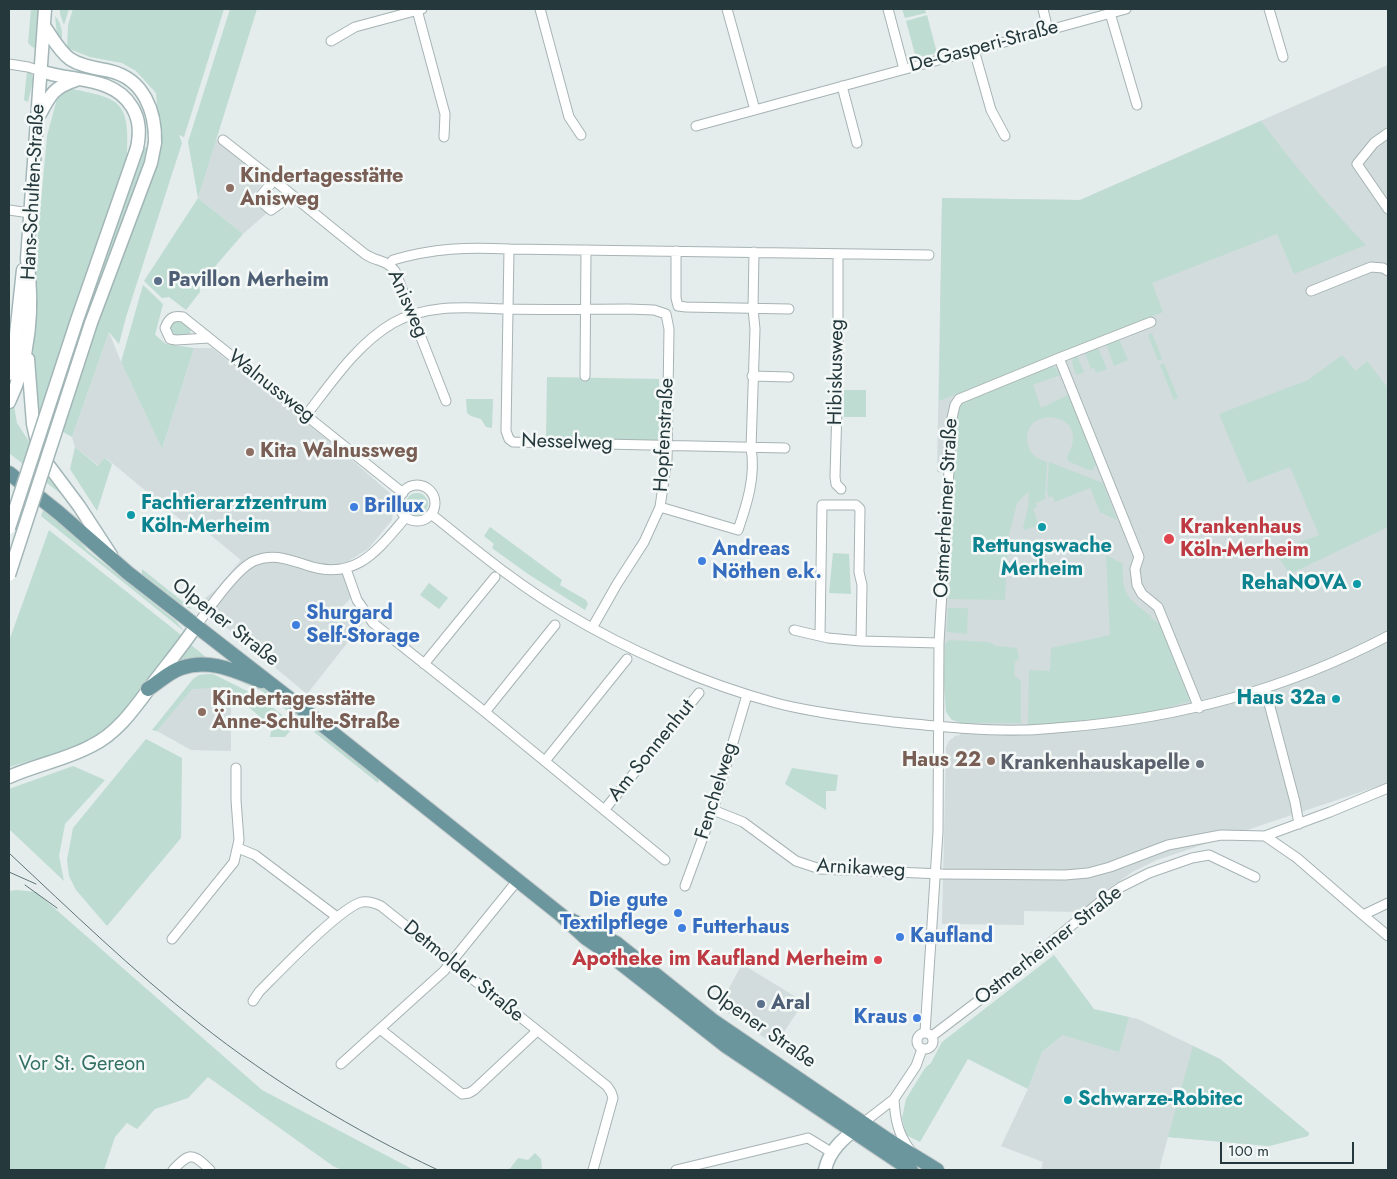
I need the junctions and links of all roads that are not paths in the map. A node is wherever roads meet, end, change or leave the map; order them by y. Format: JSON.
{"nodes":[{"id":1,"x":45,"y":9,"type":"edge"},
{"id":2,"x":540,"y":9,"type":"edge"},
{"id":3,"x":727,"y":9,"type":"edge"},
{"id":4,"x":888,"y":9,"type":"edge"},
{"id":5,"x":1042,"y":9,"type":"edge"},
{"id":6,"x":1126,"y":9,"type":"edge"},
{"id":7,"x":1269,"y":9,"type":"edge"},
{"id":8,"x":420,"y":10,"type":"edge"},
{"id":9,"x":1110,"y":13,"type":"junction"},
{"id":10,"x":44,"y":26,"type":"junction"},
{"id":11,"x":1048,"y":30,"type":"junction"},
{"id":12,"x":331,"y":41,"type":"dead end"},
{"id":13,"x":974,"y":50,"type":"junction"},
{"id":14,"x":1283,"y":57,"type":"dead end"},
{"id":15,"x":9,"y":64,"type":"edge"},
{"id":16,"x":904,"y":69,"type":"junction"},
{"id":17,"x":40,"y":71,"type":"junction"},
{"id":18,"x":78,"y":80,"type":"junction"},
{"id":19,"x":842,"y":86,"type":"junction"},
{"id":20,"x":1136,"y":105,"type":"dead end"},
{"id":21,"x":755,"y":110,"type":"junction"},
{"id":22,"x":37,"y":119,"type":"junction"},
{"id":23,"x":696,"y":126,"type":"dead end"},
{"id":24,"x":1388,"y":133,"type":"edge"},
{"id":25,"x":581,"y":135,"type":"dead end"},
{"id":26,"x":1005,"y":136,"type":"dead end"},
{"id":27,"x":444,"y":137,"type":"dead end"},
{"id":28,"x":223,"y":140,"type":"dead end"},
{"id":29,"x":857,"y":143,"type":"dead end"},
{"id":30,"x":274,"y":180,"type":"junction"},
{"id":31,"x":292,"y":195,"type":"junction"},
{"id":32,"x":1388,"y":208,"type":"edge"},
{"id":33,"x":9,"y":210,"type":"edge"},
{"id":34,"x":30,"y":213,"type":"junction"},
{"id":35,"x":509,"y":248,"type":"junction"},
{"id":36,"x":586,"y":250,"type":"junction"},
{"id":37,"x":676,"y":251,"type":"junction"},
{"id":38,"x":754,"y":252,"type":"junction"},
{"id":39,"x":838,"y":254,"type":"junction"},
{"id":40,"x":929,"y":256,"type":"dead end"},
{"id":41,"x":27,"y":259,"type":"junction"},
{"id":42,"x":390,"y":264,"type":"junction"},
{"id":43,"x":1388,"y":271,"type":"edge"},
{"id":44,"x":1311,"y":291,"type":"dead end"},
{"id":45,"x":678,"y":306,"type":"junction"},
{"id":46,"x":509,"y":309,"type":"junction"},
{"id":47,"x":586,"y":309,"type":"junction"},
{"id":48,"x":753,"y":309,"type":"junction"},
{"id":49,"x":790,"y":309,"type":"dead end"},
{"id":50,"x":413,"y":314,"type":"junction"},
{"id":51,"x":666,"y":314,"type":"junction"},
{"id":52,"x":1151,"y":322,"type":"dead end"},
{"id":53,"x":209,"y":338,"type":"junction"},
{"id":54,"x":27,"y":344,"type":"junction"},
{"id":55,"x":1059,"y":358,"type":"junction"},
{"id":56,"x":9,"y":374,"type":"edge"},
{"id":57,"x":585,"y":376,"type":"dead end"},
{"id":58,"x":752,"y":376,"type":"junction"},
{"id":59,"x":789,"y":377,"type":"dead end"},
{"id":60,"x":446,"y":401,"type":"dead end"},
{"id":61,"x":9,"y":402,"type":"edge"},
{"id":62,"x":307,"y":414,"type":"junction"},
{"id":63,"x":667,"y":445,"type":"junction"},
{"id":64,"x":751,"y":448,"type":"junction"},
{"id":65,"x":785,"y":448,"type":"dead end"},
{"id":66,"x":9,"y":472,"type":"edge"},
{"id":67,"x":841,"y":489,"type":"dead end"},
{"id":68,"x":403,"y":493,"type":"junction"},
{"id":69,"x":660,"y":507,"type":"junction"},
{"id":70,"x":431,"y":514,"type":"junction"},
{"id":71,"x":406,"y":517,"type":"junction"},
{"id":72,"x":9,"y":528,"type":"edge"},
{"id":73,"x":114,"y":561,"type":"junction"},
{"id":74,"x":346,"y":569,"type":"junction"},
{"id":75,"x":9,"y":575,"type":"edge"},
{"id":76,"x":495,"y":577,"type":"dead end"},
{"id":77,"x":555,"y":625,"type":"dead end"},
{"id":78,"x":196,"y":626,"type":"junction"},
{"id":79,"x":592,"y":628,"type":"junction"},
{"id":80,"x":794,"y":630,"type":"dead end"},
{"id":81,"x":820,"y":636,"type":"junction"},
{"id":82,"x":1388,"y":636,"type":"edge"},
{"id":83,"x":862,"y":641,"type":"junction"},
{"id":84,"x":939,"y":643,"type":"junction"},
{"id":85,"x":627,"y":659,"type":"dead end"},
{"id":86,"x":424,"y":664,"type":"junction"},
{"id":87,"x":273,"y":685,"type":"junction"},
{"id":88,"x":1266,"y":688,"type":"junction"},
{"id":89,"x":148,"y":689,"type":"junction"},
{"id":90,"x":699,"y":693,"type":"dead end"},
{"id":91,"x":747,"y":695,"type":"junction"},
{"id":92,"x":1199,"y":708,"type":"junction"},
{"id":93,"x":485,"y":712,"type":"junction"},
{"id":94,"x":939,"y":727,"type":"junction"},
{"id":95,"x":545,"y":761,"type":"junction"},
{"id":96,"x":236,"y":768,"type":"dead end"},
{"id":97,"x":9,"y":777,"type":"edge"},
{"id":98,"x":1388,"y":788,"type":"edge"},
{"id":99,"x":605,"y":809,"type":"junction"},
{"id":100,"x":713,"y":810,"type":"junction"},
{"id":101,"x":1299,"y":824,"type":"junction"},
{"id":102,"x":1265,"y":836,"type":"junction"},
{"id":103,"x":238,"y":848,"type":"junction"},
{"id":104,"x":665,"y":860,"type":"dead end"},
{"id":105,"x":935,"y":872,"type":"junction"},
{"id":106,"x":1255,"y":877,"type":"dead end"},
{"id":107,"x":517,"y":881,"type":"junction"},
{"id":108,"x":685,"y":886,"type":"dead end"},
{"id":109,"x":1388,"y":903,"type":"edge"},
{"id":110,"x":1363,"y":915,"type":"junction"},
{"id":111,"x":337,"y":917,"type":"junction"},
{"id":112,"x":1388,"y":936,"type":"edge"},
{"id":113,"x":172,"y":939,"type":"dead end"},
{"id":114,"x":450,"y":961,"type":"junction"},
{"id":115,"x":253,"y":1001,"type":"dead end"},
{"id":116,"x":380,"y":1029,"type":"junction"},
{"id":117,"x":537,"y":1031,"type":"junction"},
{"id":118,"x":929,"y":1034,"type":"junction"},
{"id":119,"x":922,"y":1049,"type":"junction"},
{"id":120,"x":341,"y":1064,"type":"dead end"},
{"id":121,"x":894,"y":1099,"type":"junction"},
{"id":122,"x":858,"y":1127,"type":"junction"},
{"id":123,"x":832,"y":1152,"type":"junction"},
{"id":124,"x":912,"y":1154,"type":"junction"},
{"id":125,"x":172,"y":1170,"type":"edge"},
{"id":126,"x":210,"y":1170,"type":"edge"},
{"id":127,"x":593,"y":1170,"type":"edge"},
{"id":128,"x":676,"y":1170,"type":"edge"},
{"id":129,"x":825,"y":1170,"type":"edge"},
{"id":130,"x":911,"y":1170,"type":"edge"},
{"id":131,"x":937,"y":1170,"type":"edge"}],
"edges":[{"from":1,"to":10,"type":"main road","name":"Hans-Schulten-Straße"},
{"from":2,"to":25,"type":"street"},
{"from":3,"to":21,"type":"street"},
{"from":4,"to":16,"type":"street"},
{"from":5,"to":11,"type":"street"},
{"from":6,"to":9,"type":"street","name":"De-Gasperi-Straße"},
{"from":7,"to":14,"type":"street"},
{"from":8,"to":12,"type":"street"},
{"from":8,"to":27,"type":"street"},
{"from":9,"to":11,"type":"street","name":"De-Gasperi-Straße"},
{"from":9,"to":20,"type":"street"},
{"from":10,"to":17,"type":"main road","name":"Hans-Schulten-Straße"},
{"from":10,"to":75,"type":"main road","bridge":true},
{"from":11,"to":13,"type":"street","name":"De-Gasperi-Straße"},
{"from":13,"to":16,"type":"street","name":"De-Gasperi-Straße"},
{"from":13,"to":26,"type":"street"},
{"from":15,"to":17,"type":"street"},
{"from":16,"to":19,"type":"street","name":"De-Gasperi-Straße"},
{"from":17,"to":18,"type":"main road"},
{"from":17,"to":22,"type":"main road","name":"Hans-Schulten-Straße"},
{"from":18,"to":22,"type":"main road"},
{"from":18,"to":72,"type":"main road","bridge":true},
{"from":19,"to":21,"type":"street","name":"De-Gasperi-Straße"},
{"from":19,"to":29,"type":"street"},
{"from":21,"to":23,"type":"street","name":"De-Gasperi-Straße"},
{"from":22,"to":34,"type":"main road","name":"Hans-Schulten-Straße"},
{"from":24,"to":32,"type":"street"},
{"from":28,"to":30,"type":"street","name":"Anisweg"},
{"from":30,"to":31,"type":"street","name":"Anisweg"},
{"from":30,"to":31,"type":"street"},
{"from":31,"to":42,"type":"street","name":"Anisweg"},
{"from":33,"to":34,"type":"street"},
{"from":34,"to":41,"type":"main road","name":"Hans-Schulten-Straße"},
{"from":35,"to":36,"type":"street"},
{"from":35,"to":42,"type":"street"},
{"from":35,"to":46,"type":"street"},
{"from":36,"to":37,"type":"street"},
{"from":36,"to":47,"type":"street"},
{"from":37,"to":38,"type":"street"},
{"from":37,"to":45,"type":"street"},
{"from":38,"to":39,"type":"street"},
{"from":38,"to":48,"type":"street"},
{"from":39,"to":40,"type":"street"},
{"from":39,"to":67,"type":"street","name":"Hibiskusweg"},
{"from":41,"to":54,"type":"main road","name":"Hans-Schulten-Straße"},
{"from":41,"to":56,"type":"main road"},
{"from":42,"to":50,"type":"street","name":"Anisweg"},
{"from":43,"to":44,"type":"street"},
{"from":45,"to":48,"type":"street"},
{"from":45,"to":51,"type":"street"},
{"from":46,"to":47,"type":"street"},
{"from":46,"to":50,"type":"street"},
{"from":46,"to":63,"type":"street","name":"Nesselweg"},
{"from":47,"to":51,"type":"street"},
{"from":47,"to":57,"type":"street"},
{"from":48,"to":49,"type":"street"},
{"from":48,"to":58,"type":"street"},
{"from":50,"to":60,"type":"street","name":"Anisweg"},
{"from":50,"to":62,"type":"street"},
{"from":51,"to":63,"type":"street","name":"Hopfenstraße"},
{"from":52,"to":55,"type":"street","name":"Ostmerheimer Straße"},
{"from":53,"to":53,"type":"street","name":"Walnussweg"},
{"from":53,"to":62,"type":"street","name":"Walnussweg"},
{"from":54,"to":61,"type":"main road","name":"Hans-Schulten-Straße"},
{"from":54,"to":73,"type":"main road"},
{"from":55,"to":84,"type":"street","name":"Ostmerheimer Straße"},
{"from":55,"to":92,"type":"street"},
{"from":58,"to":59,"type":"street"},
{"from":58,"to":64,"type":"street"},
{"from":62,"to":68,"type":"street","name":"Walnussweg"},
{"from":63,"to":64,"type":"street"},
{"from":63,"to":69,"type":"street","name":"Hopfenstraße"},
{"from":64,"to":65,"type":"street"},
{"from":64,"to":69,"type":"street"},
{"from":66,"to":73,"type":"main road","name":"Olpener Straße"},
{"from":68,"to":70,"type":"street"},
{"from":68,"to":71,"type":"street"},
{"from":69,"to":79,"type":"street","name":"Hopfenstraße"},
{"from":70,"to":71,"type":"street"},
{"from":70,"to":79,"type":"street"},
{"from":71,"to":74,"type":"street"},
{"from":73,"to":78,"type":"main road","name":"Olpener Straße"},
{"from":74,"to":78,"type":"street"},
{"from":74,"to":86,"type":"street","name":"Am Sonnenhut"},
{"from":76,"to":86,"type":"street"},
{"from":77,"to":93,"type":"street"},
{"from":78,"to":87,"type":"main road","name":"Olpener Straße"},
{"from":78,"to":89,"type":"main road"},
{"from":79,"to":91,"type":"street"},
{"from":80,"to":81,"type":"street"},
{"from":81,"to":83,"type":"street"},
{"from":81,"to":83,"type":"street"},
{"from":82,"to":88,"type":"street"},
{"from":83,"to":84,"type":"street"},
{"from":84,"to":94,"type":"street","name":"Ostmerheimer Straße"},
{"from":85,"to":95,"type":"street"},
{"from":86,"to":93,"type":"street","name":"Am Sonnenhut"},
{"from":87,"to":89,"type":"main road"},
{"from":87,"to":107,"type":"main road","name":"Olpener Straße"},
{"from":88,"to":92,"type":"street"},
{"from":88,"to":101,"type":"street"},
{"from":89,"to":97,"type":"main road"},
{"from":90,"to":99,"type":"street","name":"Am Sonnenhut"},
{"from":91,"to":94,"type":"street"},
{"from":91,"to":100,"type":"street","name":"Fenchelweg"},
{"from":92,"to":94,"type":"street"},
{"from":93,"to":95,"type":"street","name":"Am Sonnenhut"},
{"from":94,"to":105,"type":"street","name":"Ostmerheimer Straße"},
{"from":95,"to":99,"type":"street","name":"Am Sonnenhut"},
{"from":96,"to":103,"type":"street"},
{"from":98,"to":101,"type":"street","name":"Ostmerheimer Straße"},
{"from":99,"to":104,"type":"street","name":"Am Sonnenhut"},
{"from":100,"to":105,"type":"street","name":"Arnikaweg"},
{"from":100,"to":108,"type":"street","name":"Fenchelweg"},
{"from":101,"to":102,"type":"street","name":"Ostmerheimer Straße"},
{"from":102,"to":105,"type":"street","name":"Ostmerheimer Straße"},
{"from":102,"to":110,"type":"street"},
{"from":103,"to":111,"type":"street"},
{"from":103,"to":113,"type":"street"},
{"from":105,"to":118,"type":"street","name":"Ostmerheimer Straße"},
{"from":106,"to":118,"type":"street","name":"Ostmerheimer Straße"},
{"from":107,"to":114,"type":"street"},
{"from":107,"to":122,"type":"main road","name":"Olpener Straße"},
{"from":109,"to":110,"type":"street"},
{"from":110,"to":112,"type":"street"},
{"from":111,"to":114,"type":"street","name":"Detmolder Straße"},
{"from":111,"to":115,"type":"street","name":"Detmolder Straße"},
{"from":114,"to":116,"type":"street"},
{"from":114,"to":117,"type":"street","name":"Detmolder Straße"},
{"from":116,"to":117,"type":"street"},
{"from":116,"to":120,"type":"street"},
{"from":117,"to":127,"type":"street","name":"Detmolder Straße"},
{"from":118,"to":119,"type":"street"},
{"from":118,"to":119,"type":"street"},
{"from":119,"to":121,"type":"street"},
{"from":121,"to":122,"type":"street"},
{"from":121,"to":124,"type":"street"},
{"from":122,"to":123,"type":"main road"},
{"from":122,"to":124,"type":"main road","name":"Olpener Straße"},
{"from":122,"to":130,"type":"main road","name":"Olpener Straße"},
{"from":123,"to":128,"type":"street"},
{"from":123,"to":129,"type":"main road"},
{"from":124,"to":131,"type":"main road","name":"Olpener Straße"},
{"from":125,"to":126,"type":"street"}]}
